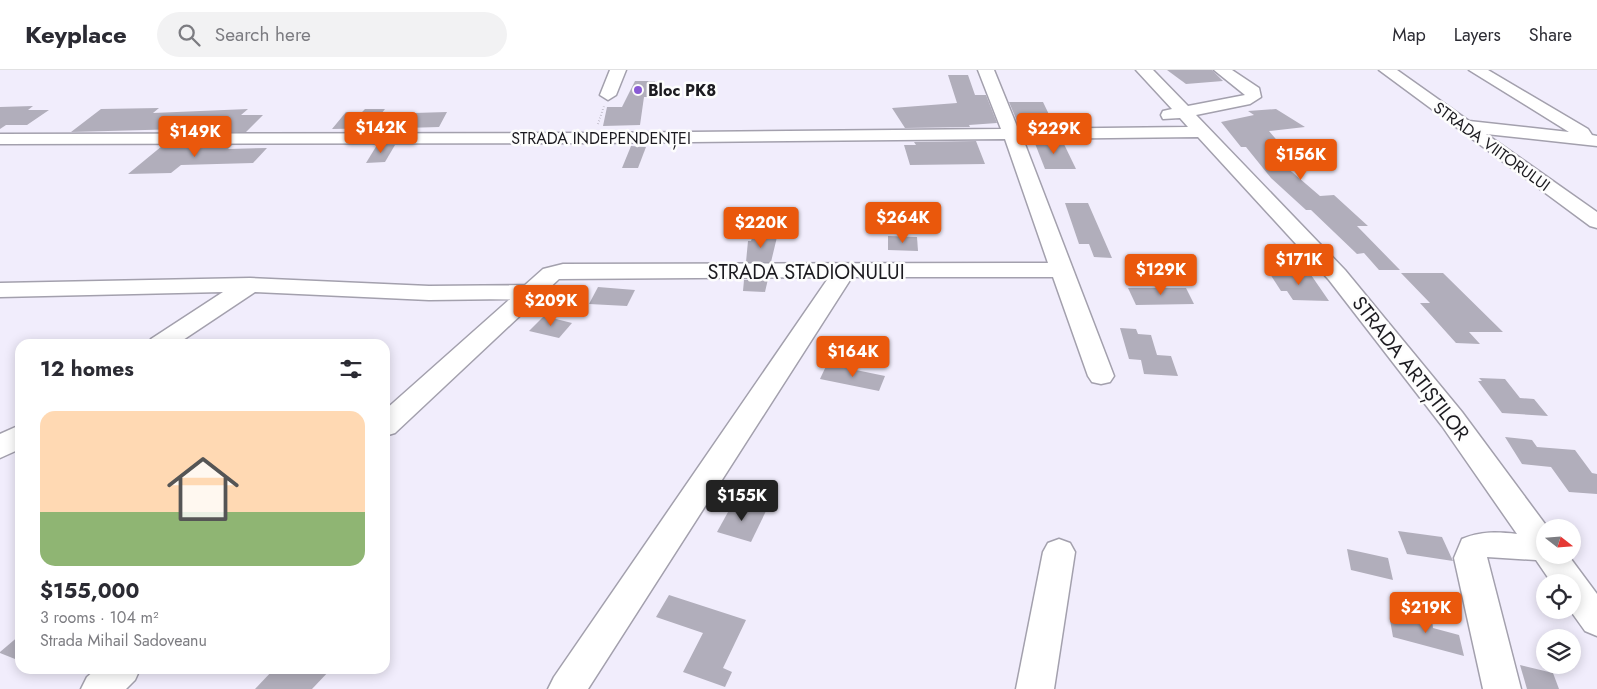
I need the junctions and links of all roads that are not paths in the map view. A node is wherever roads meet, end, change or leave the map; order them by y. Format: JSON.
{"nodes":[{"id":1,"x":618,"y":70,"type":"edge"},
{"id":2,"x":986,"y":70,"type":"edge"},
{"id":3,"x":1144,"y":70,"type":"edge"},
{"id":4,"x":1222,"y":70,"type":"edge"},
{"id":5,"x":1386,"y":70,"type":"edge"},
{"id":6,"x":1477,"y":70,"type":"edge"},
{"id":7,"x":608,"y":95,"type":"road end"},
{"id":8,"x":1182,"y":111,"type":"junction"},
{"id":9,"x":1465,"y":126,"type":"junction"},
{"id":10,"x":1202,"y":132,"type":"junction"},
{"id":11,"x":1101,"y":133,"type":"junction"},
{"id":12,"x":1013,"y":134,"type":"junction"},
{"id":13,"x":0,"y":139,"type":"edge"},
{"id":14,"x":1589,"y":140,"type":"edge"},
{"id":15,"x":1597,"y":222,"type":"edge"},
{"id":16,"x":1060,"y":270,"type":"junction"},
{"id":17,"x":844,"y":272,"type":"junction"},
{"id":18,"x":250,"y":285,"type":"junction"},
{"id":19,"x":0,"y":290,"type":"edge"},
{"id":20,"x":531,"y":292,"type":"junction"},
{"id":21,"x":168,"y":339,"type":"edge"},
{"id":22,"x":1101,"y":376,"type":"dead end"},
{"id":23,"x":390,"y":421,"type":"edge"},
{"id":24,"x":15,"y":438,"type":"edge"},
{"id":25,"x":0,"y":448,"type":"edge"},
{"id":26,"x":1536,"y":536,"type":"edge"},
{"id":27,"x":1536,"y":547,"type":"edge"},
{"id":28,"x":1059,"y":552,"type":"dead end"},
{"id":29,"x":1581,"y":599,"type":"edge"},
{"id":30,"x":1597,"y":621,"type":"edge"},
{"id":31,"x":116,"y":674,"type":"edge"},
{"id":32,"x":100,"y":689,"type":"edge"},
{"id":33,"x":567,"y":689,"type":"edge"},
{"id":34,"x":1035,"y":689,"type":"edge"},
{"id":35,"x":1502,"y":689,"type":"edge"}],
"edges":[{"from":1,"to":7,"type":"street"},
{"from":2,"to":12,"type":"street"},
{"from":3,"to":8,"type":"street","name":"STRADA ARTIȘTILOR"},
{"from":4,"to":8,"type":"street"},
{"from":5,"to":9,"type":"street","name":"STRADA VIITORULUI"},
{"from":6,"to":14,"type":"street"},
{"from":8,"to":10,"type":"street","name":"STRADA ARTIȘTILOR"},
{"from":8,"to":11,"type":"street"},
{"from":9,"to":14,"type":"street"},
{"from":9,"to":15,"type":"street","name":"STRADA VIITORULUI"},
{"from":10,"to":11,"type":"street","name":"STRADA INDEPENDENȚEI"},
{"from":10,"to":26,"type":"street","name":"STRADA ARTIȘTILOR"},
{"from":11,"to":12,"type":"street","name":"STRADA INDEPENDENȚEI"},
{"from":12,"to":13,"type":"street","name":"STRADA INDEPENDENȚEI"},
{"from":12,"to":16,"type":"street"},
{"from":16,"to":17,"type":"street","name":"STRADA STADIONULUI"},
{"from":16,"to":22,"type":"street"},
{"from":17,"to":20,"type":"street","name":"STRADA STADIONULUI"},
{"from":17,"to":33,"type":"street"},
{"from":18,"to":19,"type":"street"},
{"from":18,"to":20,"type":"street"},
{"from":18,"to":21,"type":"street"},
{"from":20,"to":23,"type":"street"},
{"from":24,"to":25,"type":"street"},
{"from":27,"to":35,"type":"street"},
{"from":28,"to":34,"type":"street"},
{"from":29,"to":30,"type":"street"},
{"from":31,"to":32,"type":"street"}]}
